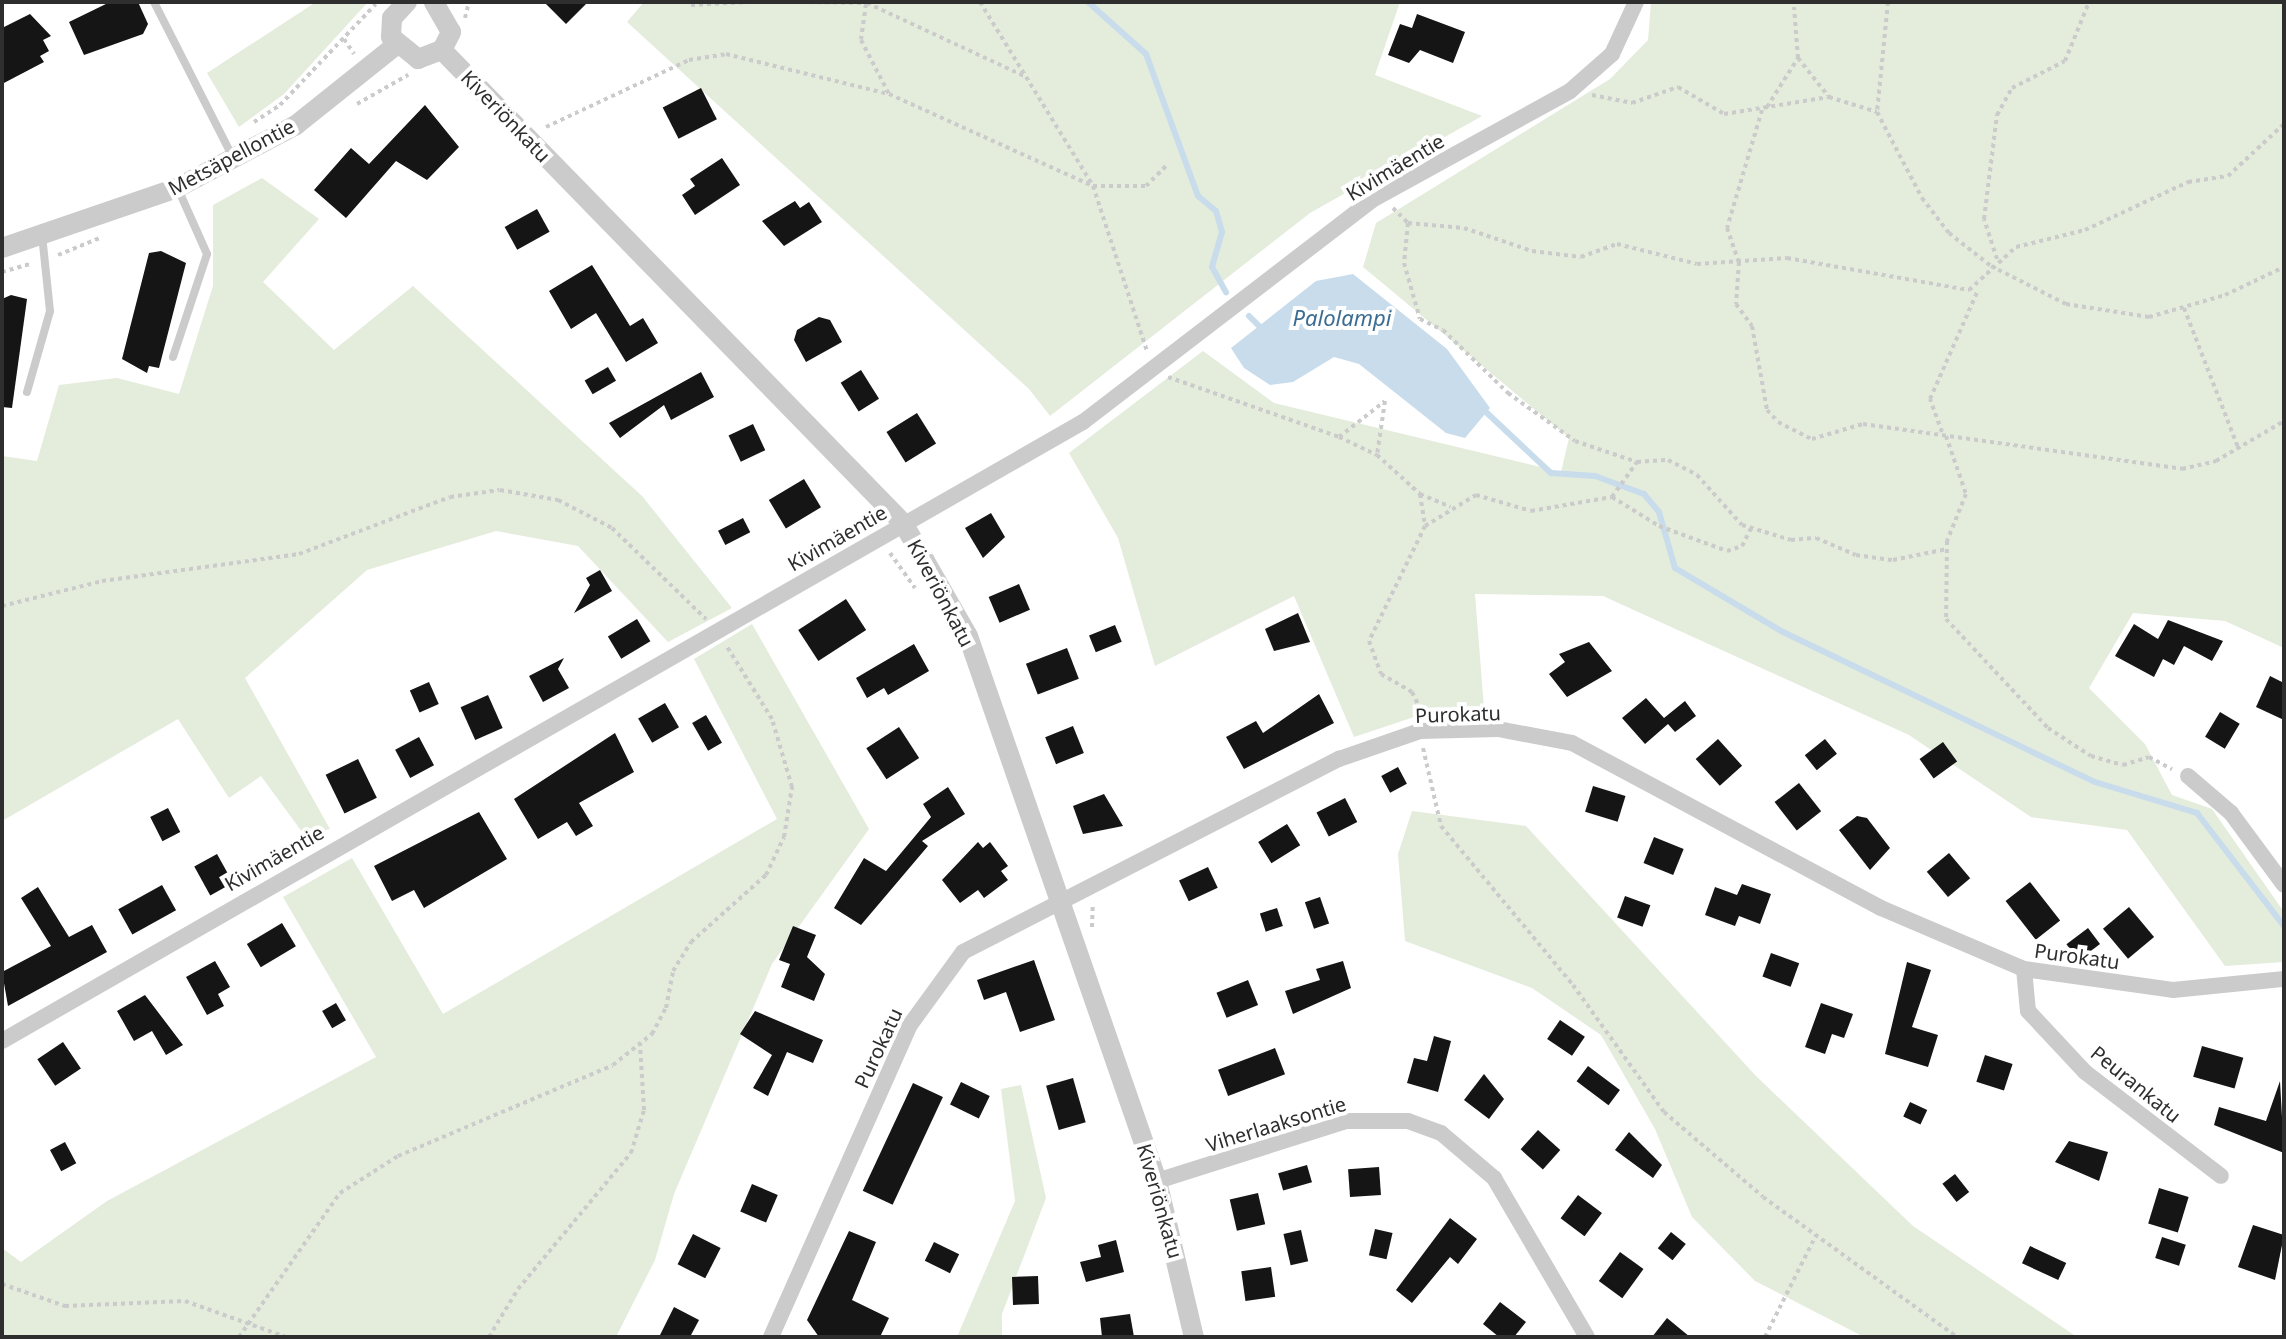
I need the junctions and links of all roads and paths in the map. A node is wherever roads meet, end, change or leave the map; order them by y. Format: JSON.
{"nodes":[{"id":1,"x":154,"y":2,"type":"edge"},
{"id":2,"x":378,"y":2,"type":"edge"},
{"id":3,"x":407,"y":2,"type":"edge"},
{"id":4,"x":750,"y":2,"type":"edge"},
{"id":5,"x":801,"y":2,"type":"edge"},
{"id":6,"x":867,"y":2,"type":"edge"},
{"id":7,"x":980,"y":2,"type":"edge"},
{"id":8,"x":1636,"y":2,"type":"edge"},
{"id":9,"x":1776,"y":2,"type":"edge"},
{"id":10,"x":1885,"y":2,"type":"edge"},
{"id":11,"x":2089,"y":2,"type":"edge"},
{"id":12,"x":438,"y":3,"type":"edge"},
{"id":13,"x":1818,"y":4,"type":"edge"},
{"id":14,"x":691,"y":5,"type":"dead end"},
{"id":15,"x":1794,"y":7,"type":"junction"},
{"id":16,"x":395,"y":46,"type":"junction"},
{"id":17,"x":442,"y":50,"type":"junction"},
{"id":18,"x":1798,"y":58,"type":"junction"},
{"id":19,"x":420,"y":75,"type":"dead end"},
{"id":20,"x":1026,"y":77,"type":"junction"},
{"id":21,"x":1570,"y":91,"type":"junction"},
{"id":22,"x":889,"y":94,"type":"junction"},
{"id":23,"x":1829,"y":97,"type":"junction"},
{"id":24,"x":1764,"y":108,"type":"junction"},
{"id":25,"x":1877,"y":112,"type":"junction"},
{"id":26,"x":344,"y":113,"type":"dead end"},
{"id":27,"x":532,"y":118,"type":"dead end"},
{"id":28,"x":2284,"y":124,"type":"edge"},
{"id":29,"x":543,"y":129,"type":"junction"},
{"id":30,"x":554,"y":139,"type":"dead end"},
{"id":31,"x":229,"y":150,"type":"junction"},
{"id":32,"x":1167,"y":165,"type":"dead end"},
{"id":33,"x":1093,"y":186,"type":"junction"},
{"id":34,"x":177,"y":188,"type":"junction"},
{"id":35,"x":1372,"y":200,"type":"junction"},
{"id":36,"x":1408,"y":223,"type":"junction"},
{"id":37,"x":117,"y":231,"type":"dead end"},
{"id":38,"x":42,"y":234,"type":"junction"},
{"id":39,"x":2,"y":248,"type":"edge"},
{"id":40,"x":48,"y":259,"type":"junction"},
{"id":41,"x":1997,"y":259,"type":"junction"},
{"id":42,"x":1739,"y":262,"type":"junction"},
{"id":43,"x":1991,"y":266,"type":"junction"},
{"id":44,"x":2284,"y":267,"type":"edge"},
{"id":45,"x":2,"y":272,"type":"edge"},
{"id":46,"x":1979,"y":288,"type":"junction"},
{"id":47,"x":2184,"y":308,"type":"junction"},
{"id":48,"x":173,"y":357,"type":"dead end"},
{"id":49,"x":1152,"y":368,"type":"junction"},
{"id":50,"x":27,"y":392,"type":"dead end"},
{"id":51,"x":2284,"y":421,"type":"edge"},
{"id":52,"x":1944,"y":435,"type":"junction"},
{"id":53,"x":1339,"y":437,"type":"junction"},
{"id":54,"x":2238,"y":447,"type":"junction"},
{"id":55,"x":1377,"y":455,"type":"junction"},
{"id":56,"x":1637,"y":462,"type":"junction"},
{"id":57,"x":1420,"y":494,"type":"junction"},
{"id":58,"x":1612,"y":497,"type":"junction"},
{"id":59,"x":1450,"y":507,"type":"junction"},
{"id":60,"x":903,"y":523,"type":"junction"},
{"id":61,"x":1425,"y":526,"type":"junction"},
{"id":62,"x":1751,"y":528,"type":"junction"},
{"id":63,"x":878,"y":536,"type":"junction"},
{"id":64,"x":1947,"y":549,"type":"junction"},
{"id":65,"x":919,"y":593,"type":"dead end"},
{"id":66,"x":2,"y":606,"type":"edge"},
{"id":67,"x":717,"y":631,"type":"junction"},
{"id":68,"x":1420,"y":731,"type":"junction"},
{"id":69,"x":2188,"y":776,"type":"joint"},
{"id":70,"x":1093,"y":885,"type":"junction"},
{"id":71,"x":2284,"y":885,"type":"edge"},
{"id":72,"x":1059,"y":901,"type":"junction"},
{"id":73,"x":1094,"y":943,"type":"dead end"},
{"id":74,"x":2024,"y":969,"type":"junction"},
{"id":75,"x":2284,"y":979,"type":"edge"},
{"id":76,"x":2,"y":1041,"type":"edge"},
{"id":77,"x":640,"y":1044,"type":"junction"},
{"id":78,"x":2221,"y":1176,"type":"dead end"},
{"id":79,"x":1157,"y":1181,"type":"junction"},
{"id":80,"x":1816,"y":1235,"type":"junction"},
{"id":81,"x":2,"y":1284,"type":"edge"},
{"id":82,"x":247,"y":1318,"type":"junction"},
{"id":83,"x":239,"y":1337,"type":"edge"},
{"id":84,"x":286,"y":1337,"type":"edge"},
{"id":85,"x":489,"y":1337,"type":"edge"},
{"id":86,"x":771,"y":1337,"type":"edge"},
{"id":87,"x":1194,"y":1337,"type":"edge"},
{"id":88,"x":1587,"y":1337,"type":"edge"},
{"id":89,"x":1765,"y":1337,"type":"edge"},
{"id":90,"x":1957,"y":1337,"type":"edge"}],
"edges":[{"from":1,"to":31,"type":"lane"},
{"from":2,"to":31,"type":"path"},
{"from":3,"to":16,"type":"street"},
{"from":4,"to":14,"type":"path"},
{"from":5,"to":6,"type":"path"},
{"from":6,"to":20,"type":"path"},
{"from":6,"to":22,"type":"path"},
{"from":7,"to":20,"type":"path"},
{"from":8,"to":21,"type":"street","name":"Kivimäentie"},
{"from":9,"to":15,"type":"path"},
{"from":10,"to":13,"type":"path"},
{"from":10,"to":25,"type":"path"},
{"from":11,"to":41,"type":"path"},
{"from":12,"to":17,"type":"street"},
{"from":13,"to":15,"type":"path"},
{"from":15,"to":18,"type":"path"},
{"from":16,"to":17,"type":"street"},
{"from":16,"to":31,"type":"street","name":"Metsäpellontie"},
{"from":17,"to":60,"type":"street","name":"Kiveriönkatu"},
{"from":18,"to":23,"type":"path"},
{"from":18,"to":24,"type":"path"},
{"from":19,"to":26,"type":"path"},
{"from":20,"to":33,"type":"path"},
{"from":21,"to":24,"type":"path"},
{"from":21,"to":35,"type":"street","name":"Kivimäentie"},
{"from":22,"to":29,"type":"path"},
{"from":22,"to":33,"type":"path"},
{"from":23,"to":24,"type":"path"},
{"from":23,"to":25,"type":"path"},
{"from":24,"to":42,"type":"path"},
{"from":25,"to":43,"type":"path"},
{"from":27,"to":29,"type":"path"},
{"from":28,"to":41,"type":"path"},
{"from":29,"to":30,"type":"path"},
{"from":31,"to":34,"type":"street","name":"Metsäpellontie"},
{"from":32,"to":33,"type":"path"},
{"from":33,"to":49,"type":"path"},
{"from":34,"to":38,"type":"street","name":"Metsäpellontie"},
{"from":34,"to":48,"type":"lane"},
{"from":35,"to":36,"type":"path"},
{"from":35,"to":49,"type":"street","name":"Kivimäentie"},
{"from":36,"to":42,"type":"path"},
{"from":36,"to":56,"type":"path"},
{"from":37,"to":40,"type":"path"},
{"from":38,"to":39,"type":"street","name":"Metsäpellontie"},
{"from":38,"to":40,"type":"lane"},
{"from":40,"to":45,"type":"path"},
{"from":40,"to":50,"type":"lane"},
{"from":41,"to":43,"type":"path"},
{"from":42,"to":46,"type":"path"},
{"from":42,"to":52,"type":"path"},
{"from":43,"to":46,"type":"path"},
{"from":43,"to":47,"type":"path"},
{"from":44,"to":47,"type":"path"},
{"from":46,"to":52,"type":"path"},
{"from":47,"to":54,"type":"path"},
{"from":49,"to":53,"type":"path"},
{"from":49,"to":60,"type":"street","name":"Kivimäentie"},
{"from":51,"to":54,"type":"path"},
{"from":52,"to":54,"type":"path"},
{"from":52,"to":64,"type":"path"},
{"from":53,"to":55,"type":"path"},
{"from":53,"to":55,"type":"path"},
{"from":55,"to":57,"type":"path"},
{"from":56,"to":58,"type":"path"},
{"from":56,"to":62,"type":"path"},
{"from":57,"to":59,"type":"path"},
{"from":57,"to":61,"type":"path"},
{"from":58,"to":59,"type":"path"},
{"from":58,"to":62,"type":"path"},
{"from":59,"to":61,"type":"path"},
{"from":60,"to":63,"type":"street","name":"Kivimäentie"},
{"from":60,"to":72,"type":"street","name":"Kiveriönkatu"},
{"from":61,"to":68,"type":"path"},
{"from":62,"to":64,"type":"path"},
{"from":63,"to":65,"type":"path"},
{"from":63,"to":67,"type":"street","name":"Kivimäentie"},
{"from":64,"to":69,"type":"path"},
{"from":66,"to":67,"type":"path"},
{"from":67,"to":76,"type":"street","name":"Kivimäentie"},
{"from":67,"to":77,"type":"path"},
{"from":68,"to":70,"type":"street","name":"Purokatu"},
{"from":68,"to":74,"type":"street","name":"Purokatu"},
{"from":68,"to":80,"type":"path"},
{"from":69,"to":71,"type":"street"},
{"from":70,"to":72,"type":"street","name":"Purokatu"},
{"from":70,"to":73,"type":"path"},
{"from":72,"to":79,"type":"street","name":"Kiveriönkatu"},
{"from":72,"to":86,"type":"street","name":"Purokatu"},
{"from":74,"to":75,"type":"street","name":"Purokatu"},
{"from":74,"to":78,"type":"street","name":"Peurankatu"},
{"from":77,"to":82,"type":"path"},
{"from":77,"to":85,"type":"path"},
{"from":79,"to":87,"type":"street","name":"Kiveriönkatu"},
{"from":79,"to":88,"type":"street","name":"Viherlaaksontie"},
{"from":80,"to":89,"type":"path"},
{"from":80,"to":90,"type":"path"},
{"from":81,"to":82,"type":"path"},
{"from":82,"to":83,"type":"path"},
{"from":82,"to":84,"type":"path"}]}
